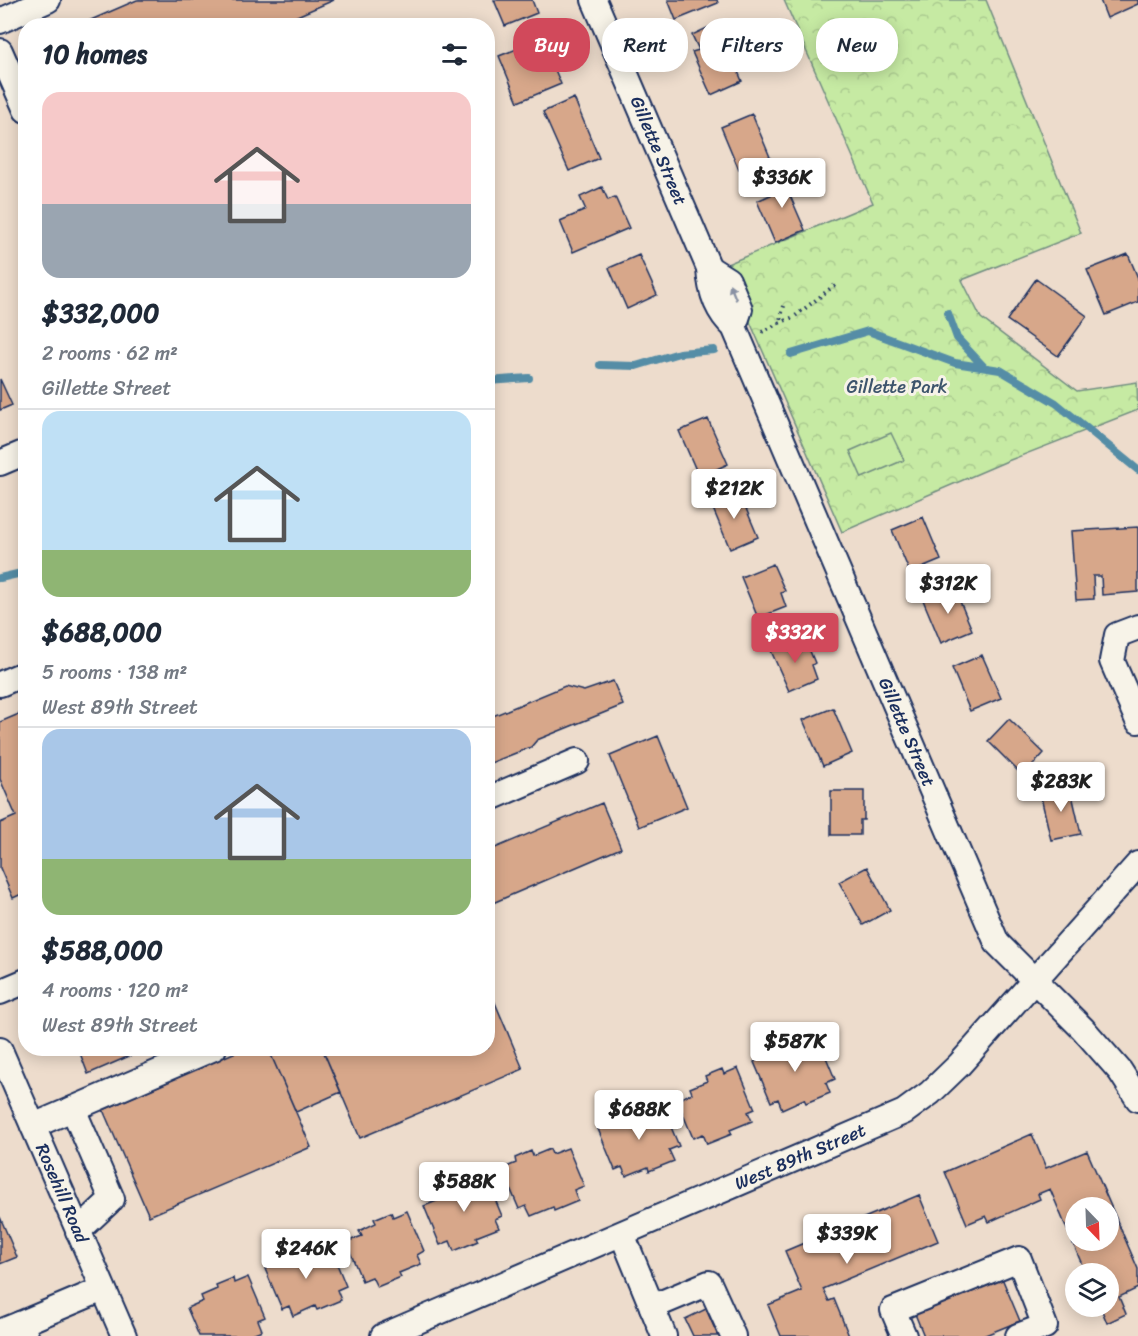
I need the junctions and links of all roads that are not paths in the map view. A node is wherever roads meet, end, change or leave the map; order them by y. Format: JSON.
{"nodes":[{"id":1,"x":48,"y":0,"type":"edge"},
{"id":2,"x":594,"y":0,"type":"edge"},
{"id":3,"x":0,"y":21,"type":"edge"},
{"id":4,"x":0,"y":51,"type":"edge"},
{"id":5,"x":18,"y":92,"type":"edge"},
{"id":6,"x":18,"y":455,"type":"edge"},
{"id":7,"x":0,"y":463,"type":"edge"},
{"id":8,"x":1138,"y":627,"type":"edge"},
{"id":9,"x":18,"y":676,"type":"edge"},
{"id":10,"x":0,"y":684,"type":"edge"},
{"id":11,"x":1138,"y":721,"type":"edge"},
{"id":12,"x":577,"y":761,"type":"dead end"},
{"id":13,"x":495,"y":797,"type":"edge"},
{"id":14,"x":1138,"y":864,"type":"edge"},
{"id":15,"x":1033,"y":980,"type":"junction"},
{"id":16,"x":18,"y":984,"type":"edge"},
{"id":17,"x":0,"y":992,"type":"edge"},
{"id":18,"x":0,"y":1050,"type":"edge"},
{"id":19,"x":196,"y":1056,"type":"edge"},
{"id":20,"x":1138,"y":1100,"type":"edge"},
{"id":21,"x":73,"y":1109,"type":"junction"},
{"id":22,"x":33,"y":1126,"type":"junction"},
{"id":23,"x":78,"y":1231,"type":"junction"},
{"id":24,"x":622,"y":1233,"type":"junction"},
{"id":25,"x":103,"y":1289,"type":"junction"},
{"id":26,"x":652,"y":1307,"type":"junction"},
{"id":27,"x":15,"y":1331,"type":"edge"},
{"id":28,"x":124,"y":1336,"type":"edge"},
{"id":29,"x":382,"y":1336,"type":"edge"},
{"id":30,"x":664,"y":1336,"type":"edge"},
{"id":31,"x":733,"y":1336,"type":"edge"},
{"id":32,"x":904,"y":1336,"type":"edge"},
{"id":33,"x":1018,"y":1336,"type":"edge"}],
"edges":[{"from":1,"to":3,"type":"street"},
{"from":2,"to":15,"type":"street","name":"Gillette Street"},
{"from":4,"to":5,"type":"street"},
{"from":6,"to":7,"type":"street"},
{"from":8,"to":11,"type":"street"},
{"from":9,"to":10,"type":"street"},
{"from":12,"to":13,"type":"street"},
{"from":14,"to":15,"type":"street","name":"West 89th Street"},
{"from":15,"to":20,"type":"street","name":"Gillette Street"},
{"from":15,"to":24,"type":"street","name":"West 89th Street"},
{"from":16,"to":17,"type":"street"},
{"from":18,"to":22,"type":"street","name":"Rosehill Road"},
{"from":19,"to":21,"type":"street"},
{"from":21,"to":22,"type":"street"},
{"from":21,"to":23,"type":"street"},
{"from":22,"to":23,"type":"street","name":"Rosehill Road"},
{"from":23,"to":25,"type":"street","name":"Rosehill Road"},
{"from":24,"to":26,"type":"street"},
{"from":24,"to":29,"type":"street","name":"West 89th Street"},
{"from":25,"to":27,"type":"street"},
{"from":25,"to":28,"type":"street","name":"Rosehill Road"},
{"from":26,"to":30,"type":"street"},
{"from":26,"to":31,"type":"street"},
{"from":32,"to":33,"type":"street"}]}
